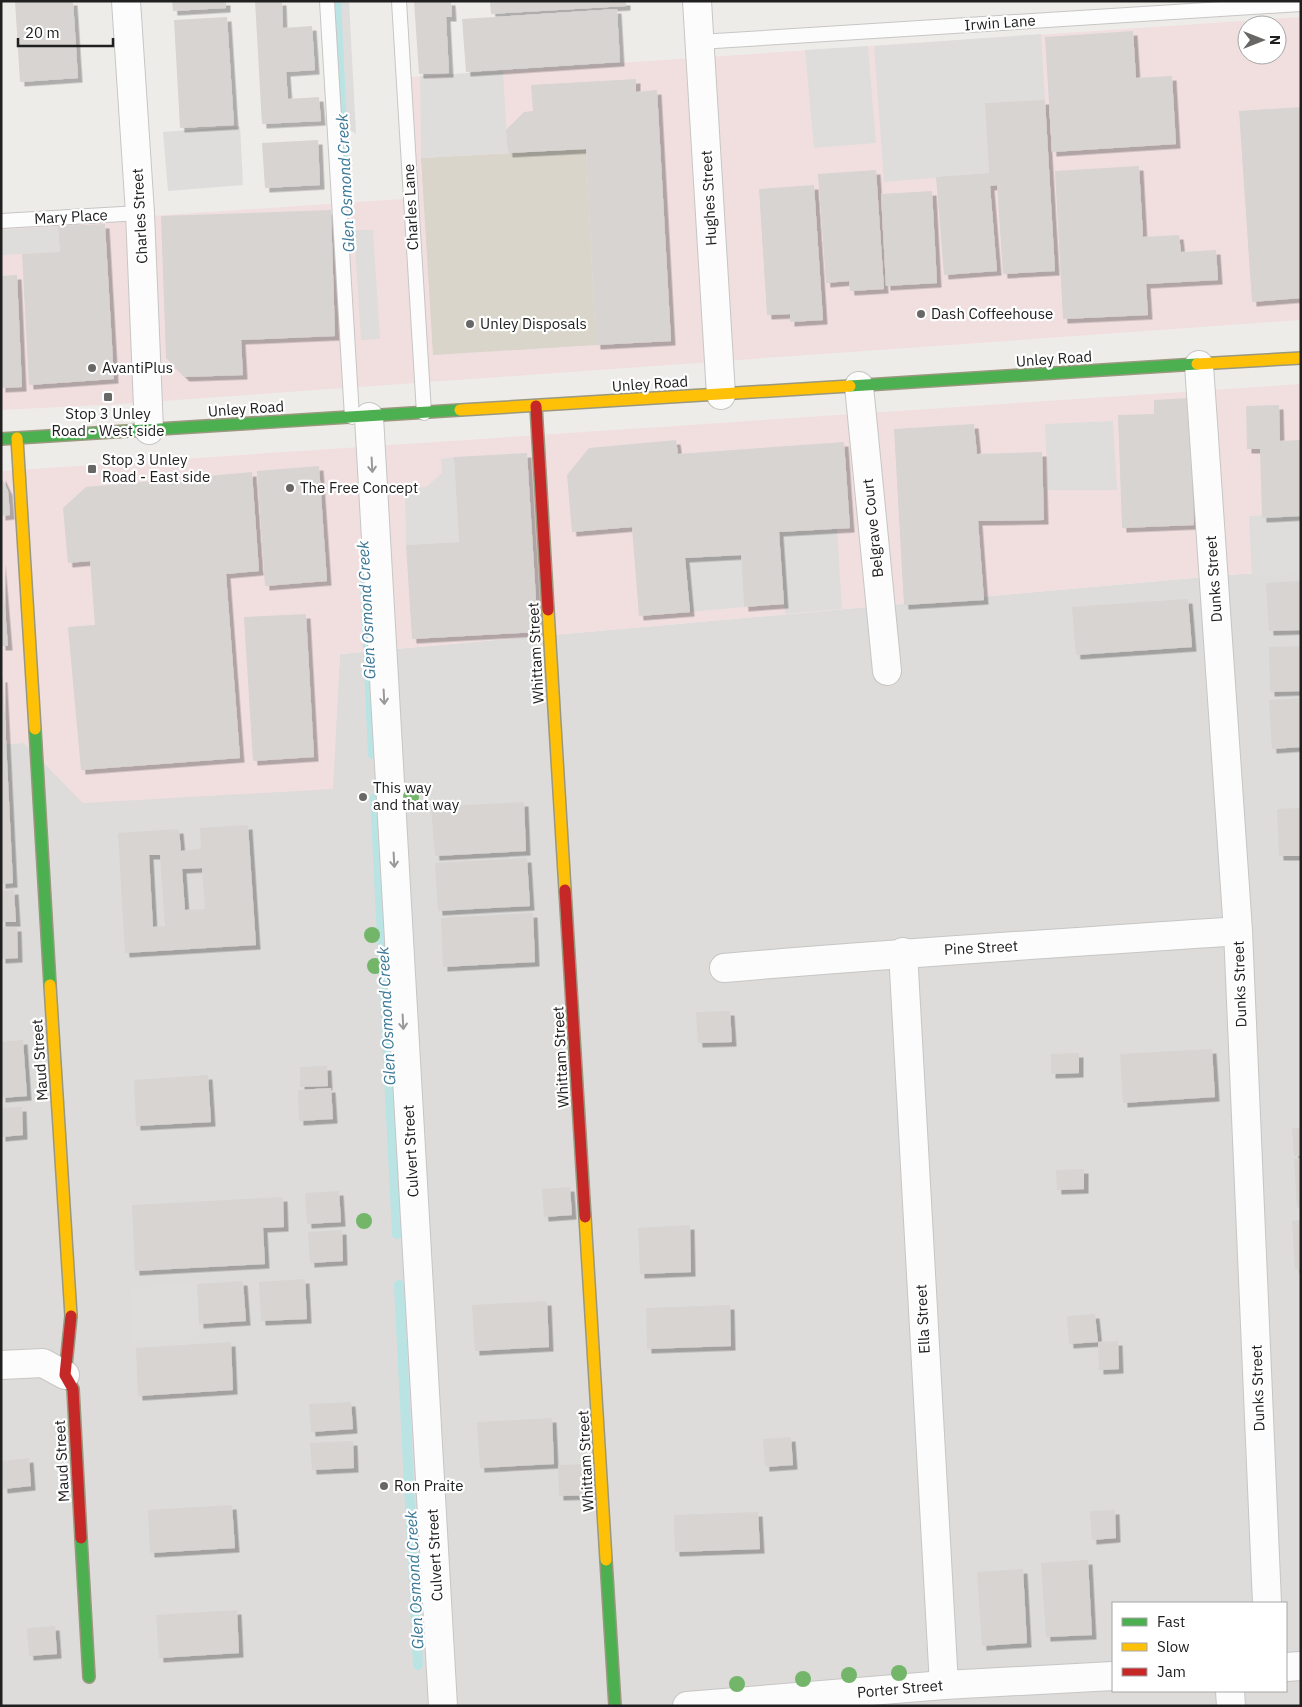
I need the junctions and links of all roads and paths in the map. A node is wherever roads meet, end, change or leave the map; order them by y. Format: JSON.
{"nodes":[{"id":1,"x":126,"y":1,"type":"edge"},
{"id":2,"x":328,"y":1,"type":"edge"},
{"id":3,"x":399,"y":1,"type":"edge"},
{"id":4,"x":696,"y":1,"type":"edge"},
{"id":5,"x":1301,"y":4,"type":"edge"},
{"id":6,"x":699,"y":42,"type":"junction"},
{"id":7,"x":140,"y":213,"type":"junction"},
{"id":8,"x":1,"y":221,"type":"edge"},
{"id":9,"x":1301,"y":358,"type":"edge"},
{"id":10,"x":1199,"y":365,"type":"junction"},
{"id":11,"x":859,"y":386,"type":"junction"},
{"id":12,"x":721,"y":395,"type":"junction"},
{"id":13,"x":536,"y":406,"type":"junction"},
{"id":14,"x":424,"y":413,"type":"junction"},
{"id":15,"x":361,"y":417,"type":"junction"},
{"id":16,"x":150,"y":430,"type":"junction"},
{"id":17,"x":17,"y":438,"type":"junction"},
{"id":18,"x":1,"y":439,"type":"edge"},
{"id":19,"x":886,"y":671,"type":"dead end"},
{"id":20,"x":1238,"y":931,"type":"junction"},
{"id":21,"x":903,"y":952,"type":"junction"},
{"id":22,"x":724,"y":968,"type":"dead end"},
{"id":23,"x":1,"y":1366,"type":"edge"},
{"id":24,"x":65,"y":1375,"type":"junction"},
{"id":25,"x":1267,"y":1602,"type":"edge"},
{"id":26,"x":1301,"y":1666,"type":"edge"},
{"id":27,"x":1287,"y":1667,"type":"edge"},
{"id":28,"x":1112,"y":1676,"type":"edge"},
{"id":29,"x":89,"y":1677,"type":"dead end"},
{"id":30,"x":944,"y":1685,"type":"junction"},
{"id":31,"x":1230,"y":1692,"type":"edge"},
{"id":32,"x":443,"y":1706,"type":"edge"},
{"id":33,"x":616,"y":1706,"type":"edge"},
{"id":34,"x":687,"y":1706,"type":"edge"},
{"id":35,"x":1231,"y":1706,"type":"edge"}],
"edges":[{"from":1,"to":7,"type":"street","name":"Charles Street"},
{"from":2,"to":15,"type":"lane"},
{"from":3,"to":14,"type":"lane","name":"Charles Lane"},
{"from":4,"to":6,"type":"street","name":"Hughes Street"},
{"from":5,"to":6,"type":"lane","name":"Irwin Lane"},
{"from":6,"to":12,"type":"street","name":"Hughes Street"},
{"from":7,"to":8,"type":"lane","name":"Mary Place"},
{"from":7,"to":16,"type":"street","name":"Charles Street"},
{"from":9,"to":10,"type":"street","name":"Unley Road"},
{"from":10,"to":11,"type":"street","name":"Unley Road"},
{"from":10,"to":20,"type":"street","name":"Dunks Street"},
{"from":11,"to":12,"type":"street","name":"Unley Road"},
{"from":11,"to":19,"type":"street","name":"Belgrave Court"},
{"from":12,"to":13,"type":"street","name":"Unley Road"},
{"from":13,"to":14,"type":"street","name":"Unley Road"},
{"from":13,"to":33,"type":"street","name":"Whittam Street"},
{"from":14,"to":15,"type":"street","name":"Unley Road"},
{"from":15,"to":16,"type":"street","name":"Unley Road"},
{"from":15,"to":32,"type":"street","name":"Culvert Street","one_way":true},
{"from":16,"to":17,"type":"street","name":"Unley Road"},
{"from":17,"to":18,"type":"street","name":"Unley Road"},
{"from":17,"to":24,"type":"street","name":"Maud Street"},
{"from":20,"to":21,"type":"street","name":"Pine Street"},
{"from":20,"to":25,"type":"street","name":"Dunks Street"},
{"from":21,"to":22,"type":"street","name":"Pine Street"},
{"from":21,"to":30,"type":"street","name":"Ella Street"},
{"from":23,"to":24,"type":"street"},
{"from":24,"to":29,"type":"street","name":"Maud Street"},
{"from":26,"to":27,"type":"street"},
{"from":28,"to":30,"type":"street","name":"Porter Street"},
{"from":30,"to":34,"type":"street","name":"Porter Street"},
{"from":31,"to":35,"type":"street"}]}
